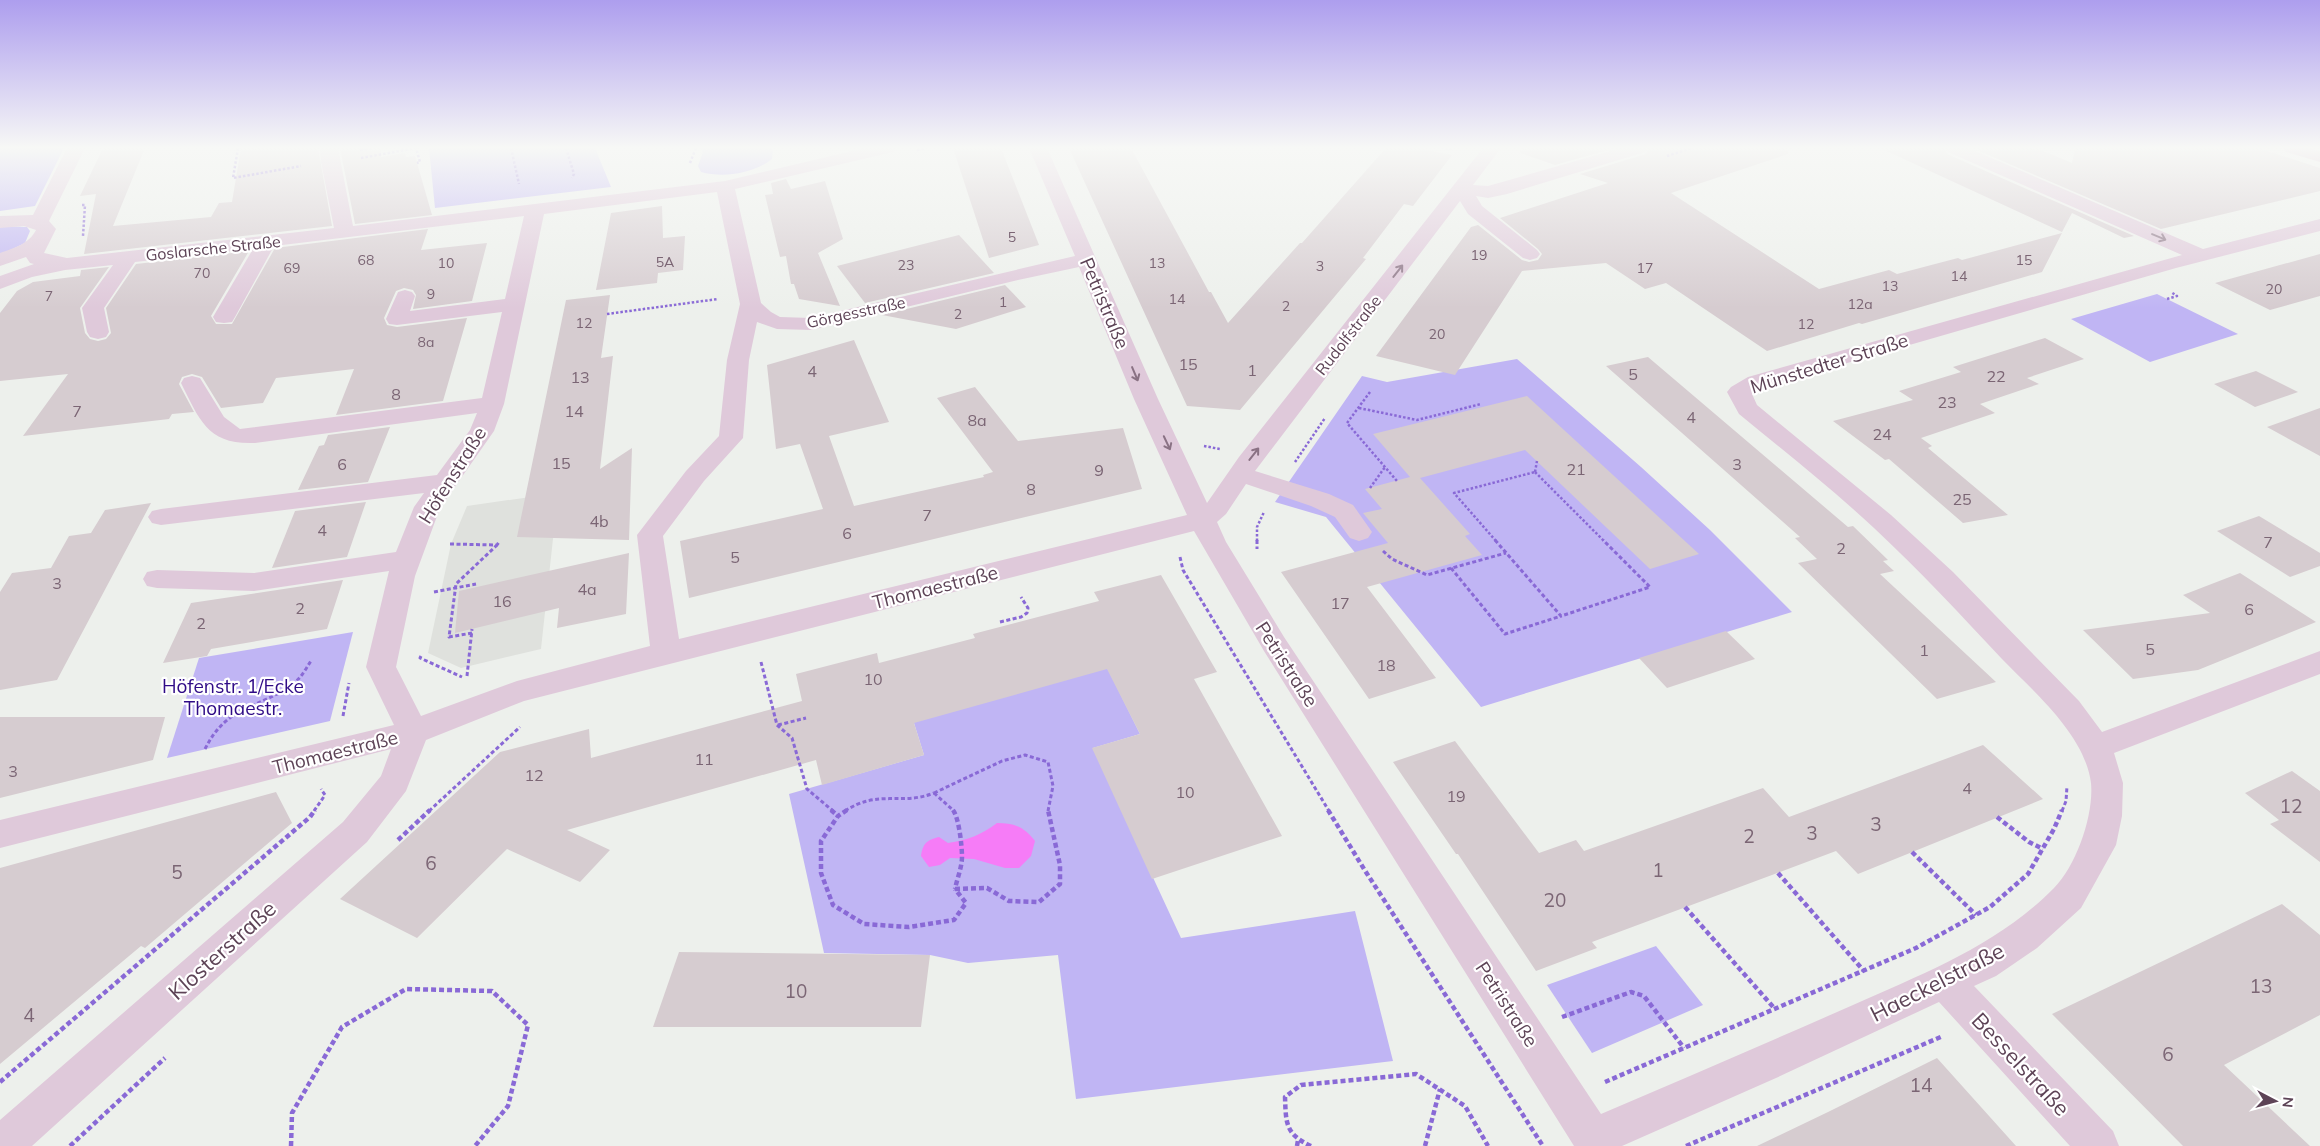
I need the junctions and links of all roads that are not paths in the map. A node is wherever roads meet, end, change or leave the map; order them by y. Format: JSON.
{"nodes":[{"id":1,"x":53,"y":201,"type":"edge"},
{"id":2,"x":338,"y":201,"type":"edge"},
{"id":3,"x":603,"y":201,"type":"edge"},
{"id":4,"x":729,"y":201,"type":"edge"},
{"id":5,"x":1061,"y":201,"type":"edge"},
{"id":6,"x":1452,"y":201,"type":"edge"},
{"id":7,"x":1470,"y":201,"type":"edge"},
{"id":8,"x":2077,"y":201,"type":"edge"},
{"id":9,"x":535,"y":210,"type":"junction"},
{"id":10,"x":0,"y":222,"type":"edge"},
{"id":11,"x":2320,"y":225,"type":"edge"},
{"id":12,"x":41,"y":231,"type":"junction"},
{"id":13,"x":345,"y":233,"type":"junction"},
{"id":14,"x":267,"y":242,"type":"junction"},
{"id":15,"x":1530,"y":254,"type":"dead end"},
{"id":16,"x":2200,"y":255,"type":"junction"},
{"id":17,"x":129,"y":257,"type":"junction"},
{"id":18,"x":0,"y":260,"type":"edge"},
{"id":19,"x":1086,"y":260,"type":"junction"},
{"id":20,"x":66,"y":264,"type":"junction"},
{"id":21,"x":0,"y":283,"type":"edge"},
{"id":22,"x":405,"y":296,"type":"dead end"},
{"id":23,"x":751,"y":300,"type":"junction"},
{"id":24,"x":514,"y":304,"type":"junction"},
{"id":25,"x":224,"y":317,"type":"dead end"},
{"id":26,"x":811,"y":324,"type":"junction"},
{"id":27,"x":98,"y":332,"type":"dead end"},
{"id":28,"x":738,"y":360,"type":"junction"},
{"id":29,"x":192,"y":383,"type":"dead end"},
{"id":30,"x":492,"y":404,"type":"junction"},
{"id":31,"x":1239,"y":474,"type":"junction"},
{"id":32,"x":446,"y":482,"type":"junction"},
{"id":33,"x":161,"y":517,"type":"dead end"},
{"id":34,"x":1203,"y":520,"type":"junction"},
{"id":35,"x":1359,"y":532,"type":"road end"},
{"id":36,"x":406,"y":560,"type":"junction"},
{"id":37,"x":157,"y":579,"type":"dead end"},
{"id":38,"x":666,"y":653,"type":"junction"},
{"id":39,"x":2320,"y":662,"type":"edge"},
{"id":40,"x":413,"y":732,"type":"junction"},
{"id":41,"x":2096,"y":747,"type":"junction"},
{"id":42,"x":0,"y":834,"type":"edge"},
{"id":43,"x":1945,"y":982,"type":"junction"},
{"id":44,"x":1596,"y":1142,"type":"edge"},
{"id":45,"x":1,"y":1146,"type":"edge"},
{"id":46,"x":2098,"y":1146,"type":"edge"}],
"edges":[{"from":1,"to":12,"type":"street"},
{"from":2,"to":13,"type":"street"},
{"from":3,"to":9,"type":"street","name":"Goslarsche Straße"},
{"from":4,"to":23,"type":"street"},
{"from":5,"to":19,"type":"street","name":"Petristraße"},
{"from":31,"to":6,"type":"street","name":"Rudolfstraße","one_way":true},
{"from":7,"to":15,"type":"street"},
{"from":8,"to":16,"type":"street","one_way":true},
{"from":9,"to":13,"type":"street","name":"Goslarsche Straße"},
{"from":9,"to":24,"type":"street","name":"Höfenstraße"},
{"from":10,"to":12,"type":"street"},
{"from":11,"to":16,"type":"street","name":"Münstedter Straße"},
{"from":12,"to":18,"type":"street"},
{"from":12,"to":20,"type":"street","name":"Goslarsche Straße"},
{"from":13,"to":14,"type":"street","name":"Goslarsche Straße"},
{"from":14,"to":17,"type":"street","name":"Goslarsche Straße"},
{"from":14,"to":25,"type":"street"},
{"from":16,"to":41,"type":"street","name":"Münstedter Straße"},
{"from":17,"to":20,"type":"street","name":"Goslarsche Straße"},
{"from":17,"to":27,"type":"street"},
{"from":19,"to":26,"type":"street","name":"Görgesstraße"},
{"from":19,"to":34,"type":"street","name":"Petristraße","one_way":true},
{"from":20,"to":21,"type":"street"},
{"from":22,"to":24,"type":"street"},
{"from":23,"to":26,"type":"street","name":"Görgesstraße"},
{"from":23,"to":28,"type":"street"},
{"from":24,"to":30,"type":"street","name":"Höfenstraße"},
{"from":26,"to":28,"type":"street"},
{"from":28,"to":38,"type":"street"},
{"from":29,"to":30,"type":"street"},
{"from":30,"to":32,"type":"street","name":"Höfenstraße"},
{"from":31,"to":34,"type":"street","name":"Rudolfstraße"},
{"from":31,"to":35,"type":"street"},
{"from":32,"to":33,"type":"street"},
{"from":32,"to":36,"type":"street","name":"Höfenstraße"},
{"from":34,"to":38,"type":"street","name":"Thomaestraße"},
{"from":34,"to":44,"type":"street","name":"Petristraße"},
{"from":36,"to":37,"type":"street"},
{"from":36,"to":40,"type":"street","name":"Höfenstraße"},
{"from":38,"to":40,"type":"street","name":"Thomaestraße"},
{"from":39,"to":41,"type":"street"},
{"from":40,"to":42,"type":"street","name":"Thomaestraße"},
{"from":40,"to":45,"type":"street","name":"Klosterstraße"},
{"from":41,"to":43,"type":"street","name":"Haeckelstraße"},
{"from":43,"to":44,"type":"street","name":"Haeckelstraße"},
{"from":43,"to":46,"type":"street","name":"Besselstraße"}]}
